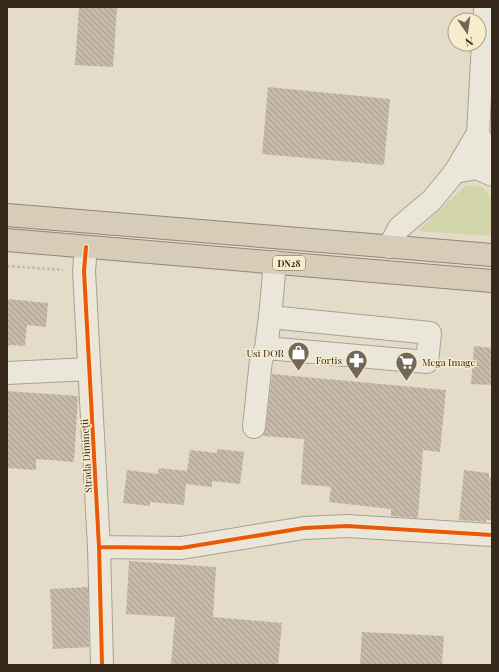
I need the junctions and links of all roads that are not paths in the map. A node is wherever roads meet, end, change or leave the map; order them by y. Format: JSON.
{"nodes":[{"id":1,"x":485,"y":7,"type":"edge"},
{"id":2,"x":478,"y":133,"type":"junction"},
{"id":3,"x":492,"y":165,"type":"edge"},
{"id":4,"x":455,"y":172,"type":"junction"},
{"id":5,"x":492,"y":175,"type":"edge"},
{"id":6,"x":7,"y":215,"type":"edge"},
{"id":7,"x":7,"y":240,"type":"edge"},
{"id":8,"x":86,"y":247,"type":"junction"},
{"id":9,"x":389,"y":247,"type":"junction"},
{"id":10,"x":492,"y":255,"type":"edge"},
{"id":11,"x":274,"y":262,"type":"junction"},
{"id":12,"x":492,"y":270,"type":"edge"},
{"id":13,"x":415,"y":275,"type":"junction"},
{"id":14,"x":492,"y":281,"type":"edge"},
{"id":15,"x":270,"y":317,"type":"junction"},
{"id":16,"x":266,"y":348,"type":"junction"},
{"id":17,"x":89,"y":369,"type":"junction"},
{"id":18,"x":7,"y":372,"type":"edge"},
{"id":19,"x":254,"y":427,"type":"dead end"},
{"id":20,"x":492,"y":535,"type":"edge"},
{"id":21,"x":99,"y":547,"type":"junction"},
{"id":22,"x":102,"y":665,"type":"edge"}],
"edges":[{"from":1,"to":2,"type":"street"},
{"from":2,"to":3,"type":"street"},
{"from":2,"to":4,"type":"street"},
{"from":4,"to":5,"type":"street"},
{"from":4,"to":9,"type":"street"},
{"from":6,"to":9,"type":"highway"},
{"from":7,"to":8,"type":"highway","number":"DN28"},
{"from":8,"to":11,"type":"highway","number":"DN28"},
{"from":8,"to":17,"type":"street","name":"Strada Dimineții"},
{"from":9,"to":10,"type":"highway"},
{"from":11,"to":13,"type":"highway","number":"DN28"},
{"from":11,"to":15,"type":"street"},
{"from":12,"to":13,"type":"street"},
{"from":13,"to":14,"type":"highway","number":"DN28"},
{"from":15,"to":16,"type":"street"},
{"from":15,"to":16,"type":"street"},
{"from":16,"to":19,"type":"street"},
{"from":17,"to":18,"type":"street"},
{"from":17,"to":21,"type":"street","name":"Strada Dimineții"},
{"from":20,"to":21,"type":"street"},
{"from":21,"to":22,"type":"street","name":"Strada Dimineții"}]}
